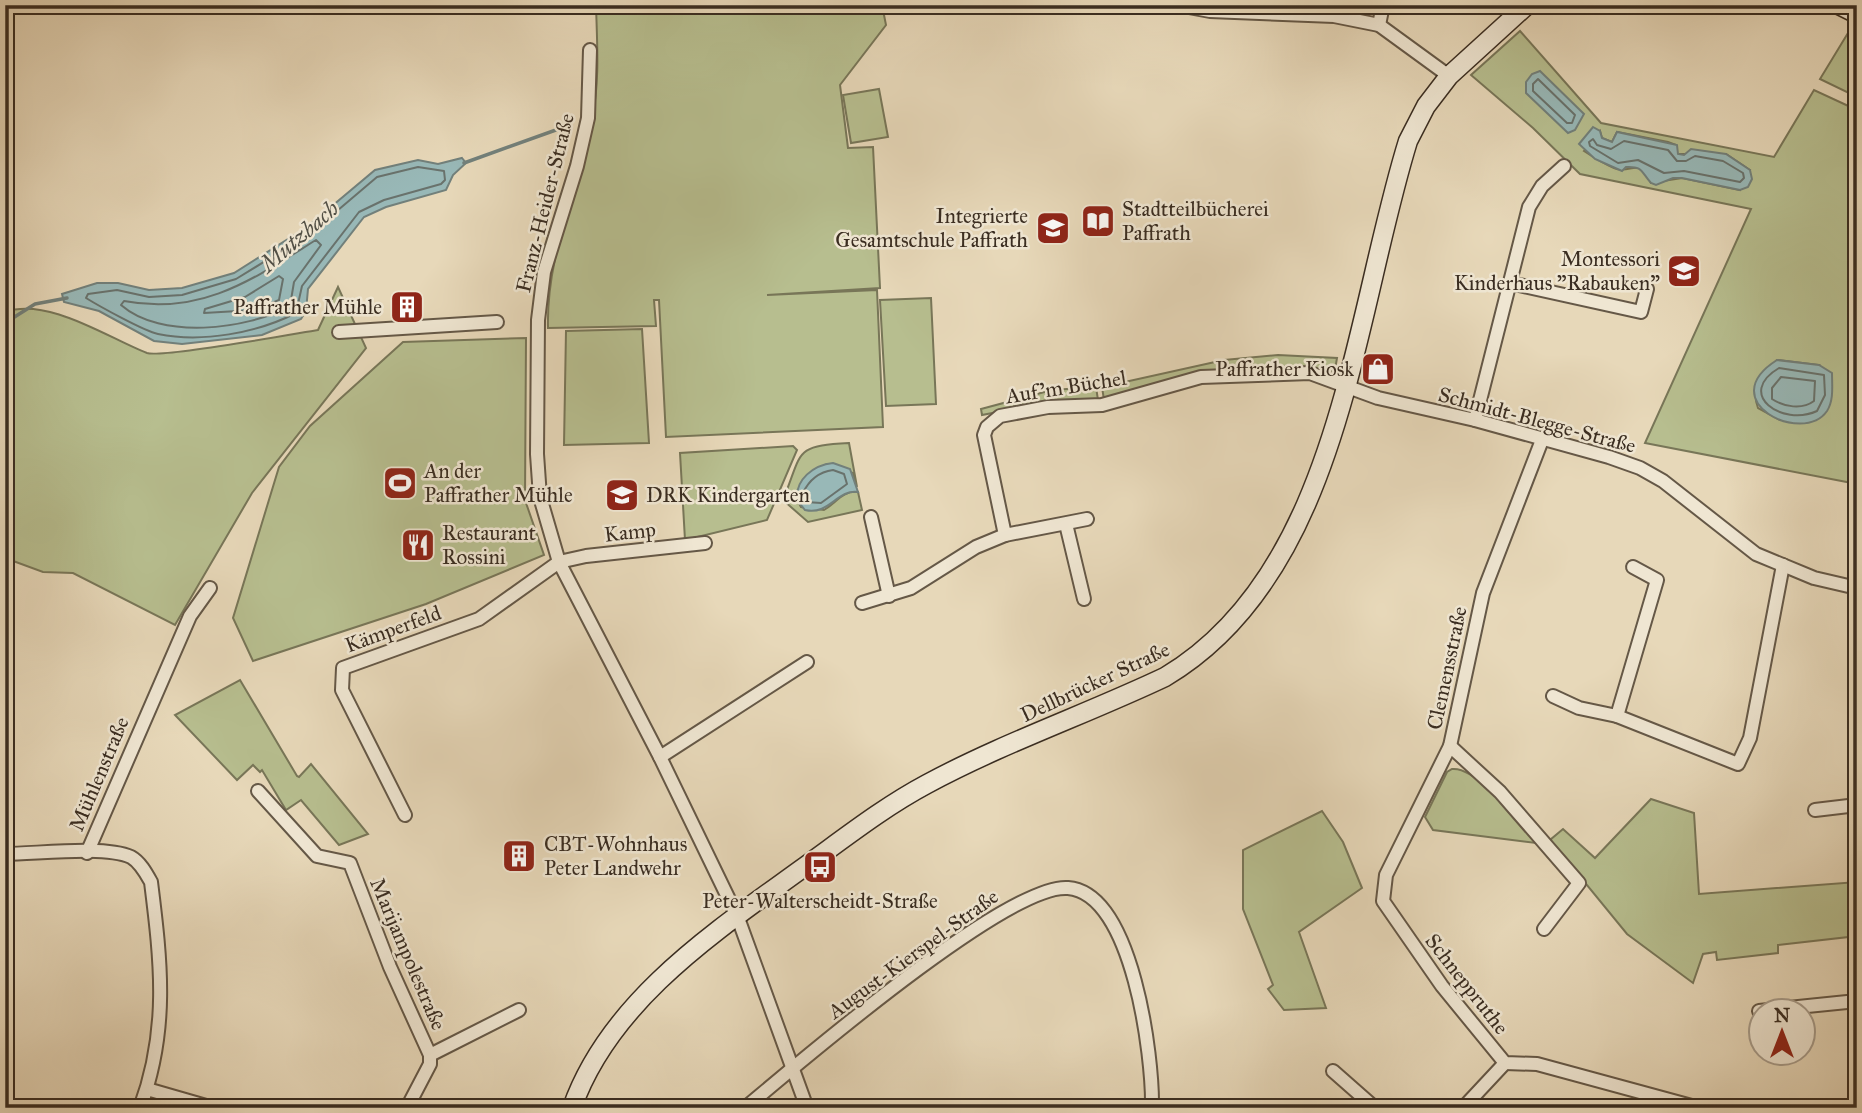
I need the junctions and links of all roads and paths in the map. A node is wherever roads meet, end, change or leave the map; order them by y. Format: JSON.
{"nodes":[{"id":1,"x":1178,"y":5,"type":"edge"},
{"id":2,"x":1383,"y":5,"type":"edge"},
{"id":3,"x":1527,"y":5,"type":"edge"},
{"id":4,"x":1839,"y":5,"type":"edge"},
{"id":5,"x":1857,"y":14,"type":"edge"},
{"id":6,"x":1380,"y":25,"type":"junction"},
{"id":7,"x":590,"y":50,"type":"dead end"},
{"id":8,"x":1449,"y":76,"type":"junction"},
{"id":9,"x":1564,"y":166,"type":"dead end"},
{"id":10,"x":1510,"y":283,"type":"junction"},
{"id":11,"x":1647,"y":289,"type":"dead end"},
{"id":12,"x":497,"y":322,"type":"dead end"},
{"id":13,"x":339,"y":332,"type":"dead end"},
{"id":14,"x":1345,"y":383,"type":"junction"},
{"id":15,"x":1475,"y":421,"type":"junction"},
{"id":16,"x":1542,"y":440,"type":"junction"},
{"id":17,"x":871,"y":517,"type":"dead end"},
{"id":18,"x":1087,"y":519,"type":"dead end"},
{"id":19,"x":1066,"y":524,"type":"junction"},
{"id":20,"x":1005,"y":535,"type":"junction"},
{"id":21,"x":705,"y":543,"type":"dead end"},
{"id":22,"x":558,"y":562,"type":"junction"},
{"id":23,"x":1783,"y":565,"type":"junction"},
{"id":24,"x":1633,"y":567,"type":"dead end"},
{"id":25,"x":211,"y":588,"type":"dead end"},
{"id":26,"x":1857,"y":588,"type":"edge"},
{"id":27,"x":889,"y":596,"type":"junction"},
{"id":28,"x":1084,"y":599,"type":"dead end"},
{"id":29,"x":862,"y":603,"type":"dead end"},
{"id":30,"x":807,"y":662,"type":"dead end"},
{"id":31,"x":1553,"y":696,"type":"dead end"},
{"id":32,"x":1617,"y":716,"type":"junction"},
{"id":33,"x":1450,"y":746,"type":"junction"},
{"id":34,"x":660,"y":757,"type":"junction"},
{"id":35,"x":258,"y":791,"type":"dead end"},
{"id":36,"x":1857,"y":805,"type":"edge"},
{"id":37,"x":1815,"y":810,"type":"dead end"},
{"id":38,"x":405,"y":815,"type":"dead end"},
{"id":39,"x":87,"y":853,"type":"junction"},
{"id":40,"x":5,"y":854,"type":"edge"},
{"id":41,"x":1383,"y":901,"type":"joint"},
{"id":42,"x":738,"y":918,"type":"junction"},
{"id":43,"x":1544,"y":929,"type":"dead end"},
{"id":44,"x":1857,"y":1001,"type":"edge"},
{"id":45,"x":1816,"y":1005,"type":"edge"},
{"id":46,"x":519,"y":1010,"type":"dead end"},
{"id":47,"x":430,"y":1055,"type":"junction"},
{"id":48,"x":1505,"y":1063,"type":"junction"},
{"id":49,"x":791,"y":1069,"type":"junction"},
{"id":50,"x":1334,"y":1071,"type":"dead end"},
{"id":51,"x":147,"y":1089,"type":"junction"},
{"id":52,"x":140,"y":1108,"type":"edge"},
{"id":53,"x":213,"y":1108,"type":"edge"},
{"id":54,"x":407,"y":1108,"type":"edge"},
{"id":55,"x":572,"y":1108,"type":"edge"},
{"id":56,"x":745,"y":1108,"type":"edge"},
{"id":57,"x":807,"y":1108,"type":"edge"},
{"id":58,"x":1152,"y":1108,"type":"edge"},
{"id":59,"x":1375,"y":1108,"type":"edge"},
{"id":60,"x":1463,"y":1108,"type":"edge"},
{"id":61,"x":1699,"y":1108,"type":"edge"}],
"edges":[{"from":1,"to":6,"type":"street"},
{"from":2,"to":6,"type":"street"},
{"from":3,"to":8,"type":"main road","name":"Dellbrücker Straße"},
{"from":4,"to":5,"type":"main road"},
{"from":6,"to":8,"type":"street"},
{"from":7,"to":22,"type":"street","name":"Franz-Heider-Straße"},
{"from":8,"to":14,"type":"main road","name":"Dellbrücker Straße"},
{"from":9,"to":10,"type":"street"},
{"from":10,"to":11,"type":"street"},
{"from":10,"to":15,"type":"street"},
{"from":12,"to":13,"type":"street"},
{"from":14,"to":15,"type":"street","name":"Schmidt-Blegge-Straße"},
{"from":14,"to":20,"type":"street","name":"Auf'm Büchel"},
{"from":14,"to":42,"type":"main road","name":"Dellbrücker Straße"},
{"from":15,"to":16,"type":"street","name":"Schmidt-Blegge-Straße"},
{"from":16,"to":23,"type":"street","name":"Schmidt-Blegge-Straße"},
{"from":16,"to":33,"type":"street","name":"Clemensstraße"},
{"from":17,"to":27,"type":"street"},
{"from":18,"to":19,"type":"street"},
{"from":19,"to":20,"type":"street"},
{"from":19,"to":28,"type":"street"},
{"from":20,"to":27,"type":"street"},
{"from":21,"to":22,"type":"street","name":"Kamp"},
{"from":22,"to":34,"type":"street","name":"Franz-Heider-Straße"},
{"from":22,"to":38,"type":"street","name":"Kämperfeld"},
{"from":23,"to":26,"type":"street","name":"Schmidt-Blegge-Straße"},
{"from":23,"to":32,"type":"street"},
{"from":24,"to":32,"type":"street"},
{"from":25,"to":39,"type":"street","name":"Mühlenstraße"},
{"from":27,"to":29,"type":"street"},
{"from":30,"to":34,"type":"street"},
{"from":31,"to":32,"type":"street"},
{"from":33,"to":41,"type":"street","name":"Clemensstraße"},
{"from":33,"to":43,"type":"street"},
{"from":34,"to":42,"type":"street","name":"Franz-Heider-Straße"},
{"from":35,"to":47,"type":"street","name":"Marijampolestraße"},
{"from":36,"to":37,"type":"street"},
{"from":39,"to":40,"type":"street"},
{"from":39,"to":51,"type":"street","name":"Mühlenstraße"},
{"from":41,"to":48,"type":"street","name":"Schneppruthe"},
{"from":42,"to":49,"type":"street"},
{"from":42,"to":55,"type":"main road","name":"Dellbrücker Straße"},
{"from":44,"to":45,"type":"street"},
{"from":46,"to":47,"type":"street","name":"Marijampolestraße"},
{"from":47,"to":54,"type":"street","name":"Marijampolestraße"},
{"from":48,"to":60,"type":"street"},
{"from":48,"to":61,"type":"street","name":"Schneppruthe"},
{"from":49,"to":56,"type":"street","name":"August-Kierspel-Straße"},
{"from":49,"to":57,"type":"street"},
{"from":49,"to":58,"type":"street","name":"August-Kierspel-Straße"},
{"from":50,"to":59,"type":"street"},
{"from":51,"to":52,"type":"street","name":"Mühlenstraße"},
{"from":51,"to":53,"type":"street"}]}
